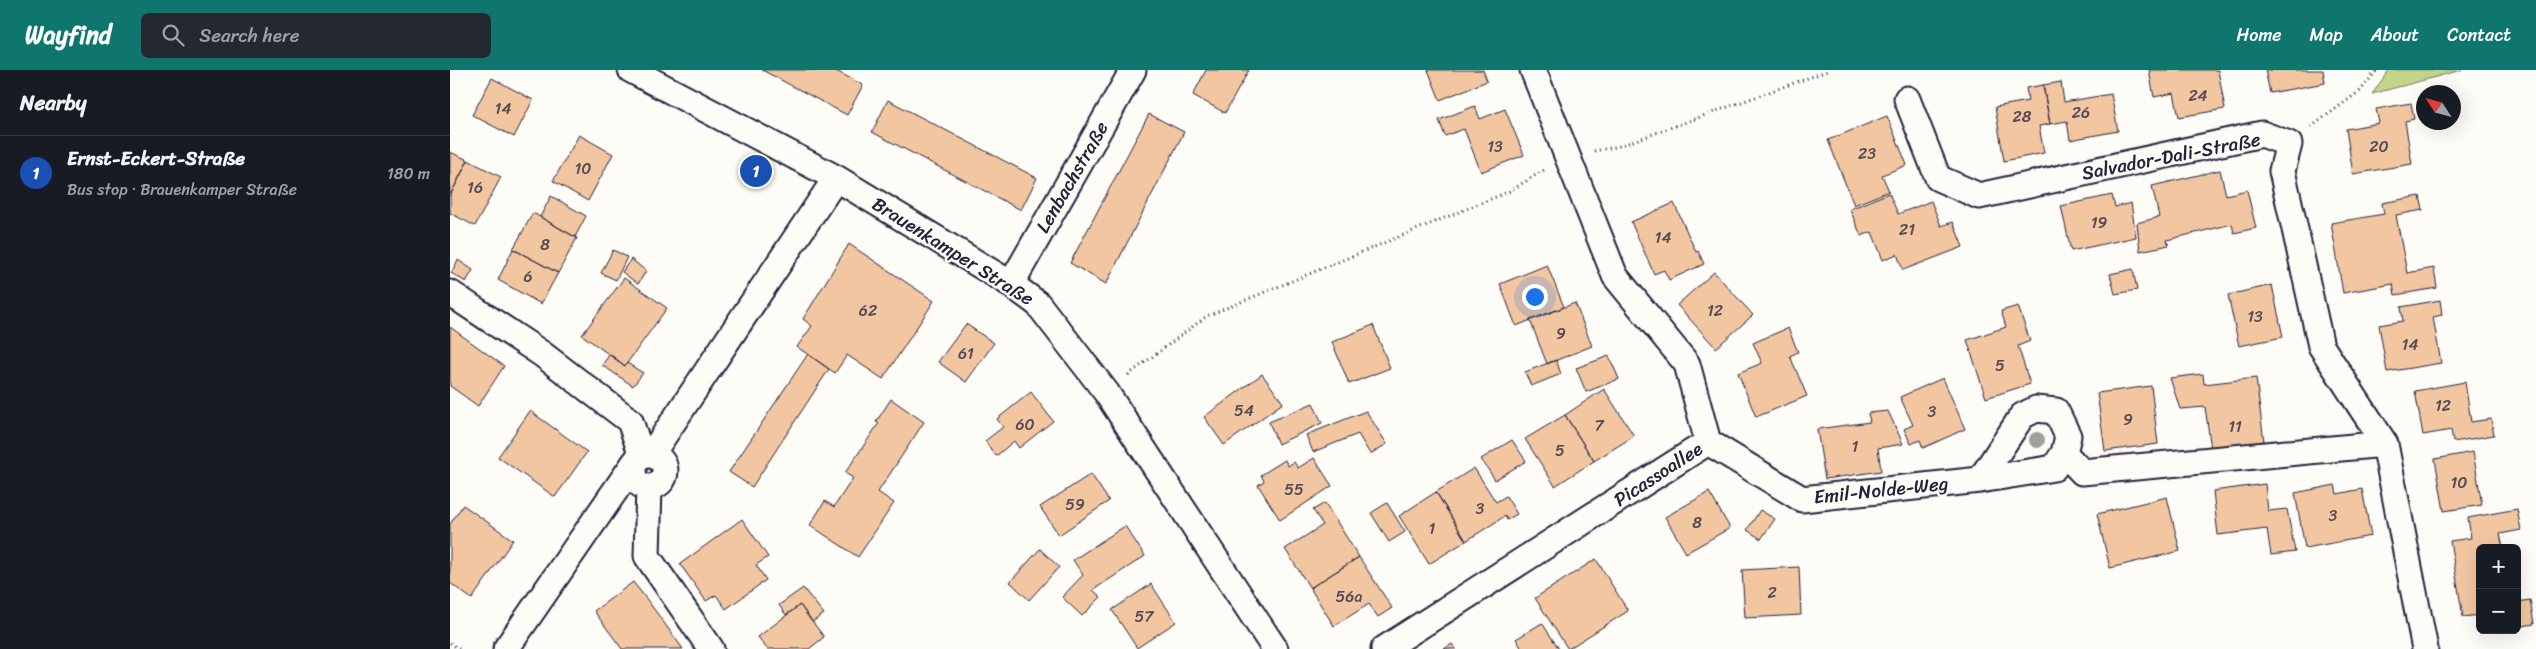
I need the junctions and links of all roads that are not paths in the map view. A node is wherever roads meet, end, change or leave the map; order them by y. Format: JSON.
{"nodes":[{"id":1,"x":631,"y":70,"type":"edge"},
{"id":2,"x":1133,"y":70,"type":"edge"},
{"id":3,"x":1533,"y":70,"type":"edge"},
{"id":4,"x":1907,"y":99,"type":"dead end"},
{"id":5,"x":836,"y":178,"type":"junction"},
{"id":6,"x":1011,"y":284,"type":"junction"},
{"id":7,"x":450,"y":293,"type":"edge"},
{"id":8,"x":1708,"y":442,"type":"junction"},
{"id":9,"x":2385,"y":444,"type":"junction"},
{"id":10,"x":2064,"y":453,"type":"junction"},
{"id":11,"x":642,"y":458,"type":"junction"},
{"id":12,"x":1980,"y":480,"type":"junction"},
{"id":13,"x":506,"y":649,"type":"edge"},
{"id":14,"x":711,"y":649,"type":"edge"},
{"id":15,"x":1275,"y":649,"type":"edge"},
{"id":16,"x":1384,"y":649,"type":"edge"},
{"id":17,"x":2425,"y":649,"type":"edge"}],
"edges":[{"from":1,"to":5,"type":"street","name":"Brauenkamper Straße"},
{"from":2,"to":6,"type":"street","name":"Lenbachstraße"},
{"from":3,"to":8,"type":"street","name":"Picassoallee"},
{"from":4,"to":9,"type":"street","name":"Salvador-Dali-Straße"},
{"from":5,"to":6,"type":"street","name":"Brauenkamper Straße"},
{"from":5,"to":11,"type":"street"},
{"from":6,"to":15,"type":"street","name":"Brauenkamper Straße"},
{"from":7,"to":11,"type":"street"},
{"from":8,"to":12,"type":"street","name":"Emil-Nolde-Weg"},
{"from":8,"to":16,"type":"street","name":"Picassoallee"},
{"from":9,"to":10,"type":"street"},
{"from":9,"to":17,"type":"street","name":"Salvador-Dali-Straße"},
{"from":10,"to":12,"type":"street","name":"Emil-Nolde-Weg"},
{"from":10,"to":12,"type":"street"},
{"from":11,"to":13,"type":"street"},
{"from":11,"to":14,"type":"street"}]}
